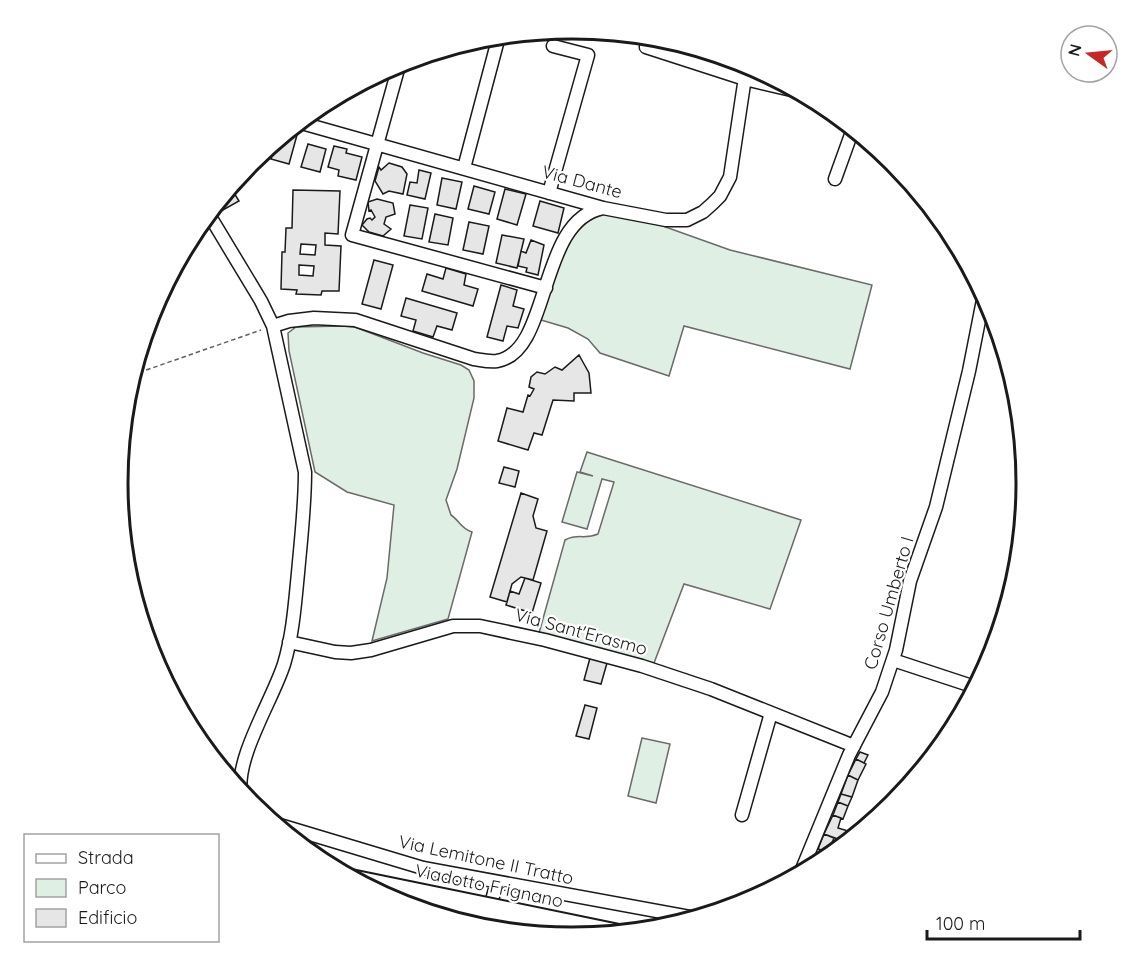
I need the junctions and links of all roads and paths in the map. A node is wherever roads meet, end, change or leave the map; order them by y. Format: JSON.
{"nodes":[{"id":1,"x":497,"y":46,"type":"edge"},
{"id":2,"x":553,"y":46,"type":"dead end"},
{"id":3,"x":646,"y":46,"type":"edge"},
{"id":4,"x":396,"y":75,"type":"edge"},
{"id":5,"x":746,"y":75,"type":"edge"},
{"id":6,"x":745,"y":79,"type":"junction"},
{"id":7,"x":765,"y":84,"type":"edge"},
{"id":8,"x":310,"y":125,"type":"edge"},
{"id":9,"x":850,"y":137,"type":"edge"},
{"id":10,"x":378,"y":144,"type":"junction"},
{"id":11,"x":464,"y":168,"type":"junction"},
{"id":12,"x":835,"y":179,"type":"dead end"},
{"id":13,"x":549,"y":193,"type":"junction"},
{"id":14,"x":603,"y":208,"type":"junction"},
{"id":15,"x":213,"y":221,"type":"edge"},
{"id":16,"x":546,"y":288,"type":"junction"},
{"id":17,"x":981,"y":311,"type":"edge"},
{"id":18,"x":273,"y":326,"type":"junction"},
{"id":19,"x":142,"y":371,"type":"edge"},
{"id":20,"x":289,"y":642,"type":"junction"},
{"id":21,"x":893,"y":660,"type":"junction"},
{"id":22,"x":967,"y":684,"type":"edge"},
{"id":23,"x":771,"y":713,"type":"junction"},
{"id":24,"x":854,"y":746,"type":"junction"},
{"id":25,"x":240,"y":778,"type":"edge"},
{"id":26,"x":742,"y":815,"type":"dead end"},
{"id":27,"x":294,"y":829,"type":"edge"},
{"id":28,"x":806,"y":860,"type":"edge"},
{"id":29,"x":497,"y":882,"type":"junction"},
{"id":30,"x":383,"y":885,"type":"edge"},
{"id":31,"x":675,"y":914,"type":"edge"},
{"id":32,"x":487,"y":918,"type":"edge"},
{"id":33,"x":587,"y":926,"type":"edge"}],
"edges":[{"from":1,"to":11,"type":"street"},
{"from":2,"to":13,"type":"street"},
{"from":3,"to":6,"type":"street"},
{"from":4,"to":10,"type":"street"},
{"from":5,"to":6,"type":"street","name":"Via Dante"},
{"from":6,"to":7,"type":"street"},
{"from":6,"to":14,"type":"street","name":"Via Dante"},
{"from":8,"to":10,"type":"street","name":"Via Dante"},
{"from":9,"to":12,"type":"street"},
{"from":10,"to":11,"type":"street","name":"Via Dante"},
{"from":10,"to":16,"type":"street"},
{"from":11,"to":13,"type":"street","name":"Via Dante"},
{"from":13,"to":14,"type":"street","name":"Via Dante"},
{"from":14,"to":16,"type":"street"},
{"from":15,"to":18,"type":"street"},
{"from":16,"to":18,"type":"street"},
{"from":17,"to":21,"type":"street","name":"Corso Umberto I"},
{"from":18,"to":19,"type":"path"},
{"from":18,"to":20,"type":"street"},
{"from":20,"to":23,"type":"street","name":"Via Sant'Erasmo"},
{"from":20,"to":25,"type":"street"},
{"from":21,"to":22,"type":"street"},
{"from":21,"to":24,"type":"street","name":"Corso Umberto I"},
{"from":23,"to":24,"type":"street","name":"Via Sant'Erasmo"},
{"from":23,"to":26,"type":"street"},
{"from":24,"to":28,"type":"street","name":"Corso Umberto I"},
{"from":27,"to":29,"type":"street","name":"Via Lemitone II Tratto"},
{"from":29,"to":31,"type":"street","name":"Via Lemitone II Tratto"},
{"from":29,"to":32,"type":"street"},
{"from":30,"to":33,"type":"highway","name":"Viadotto Frignano","bridge":true}]}
